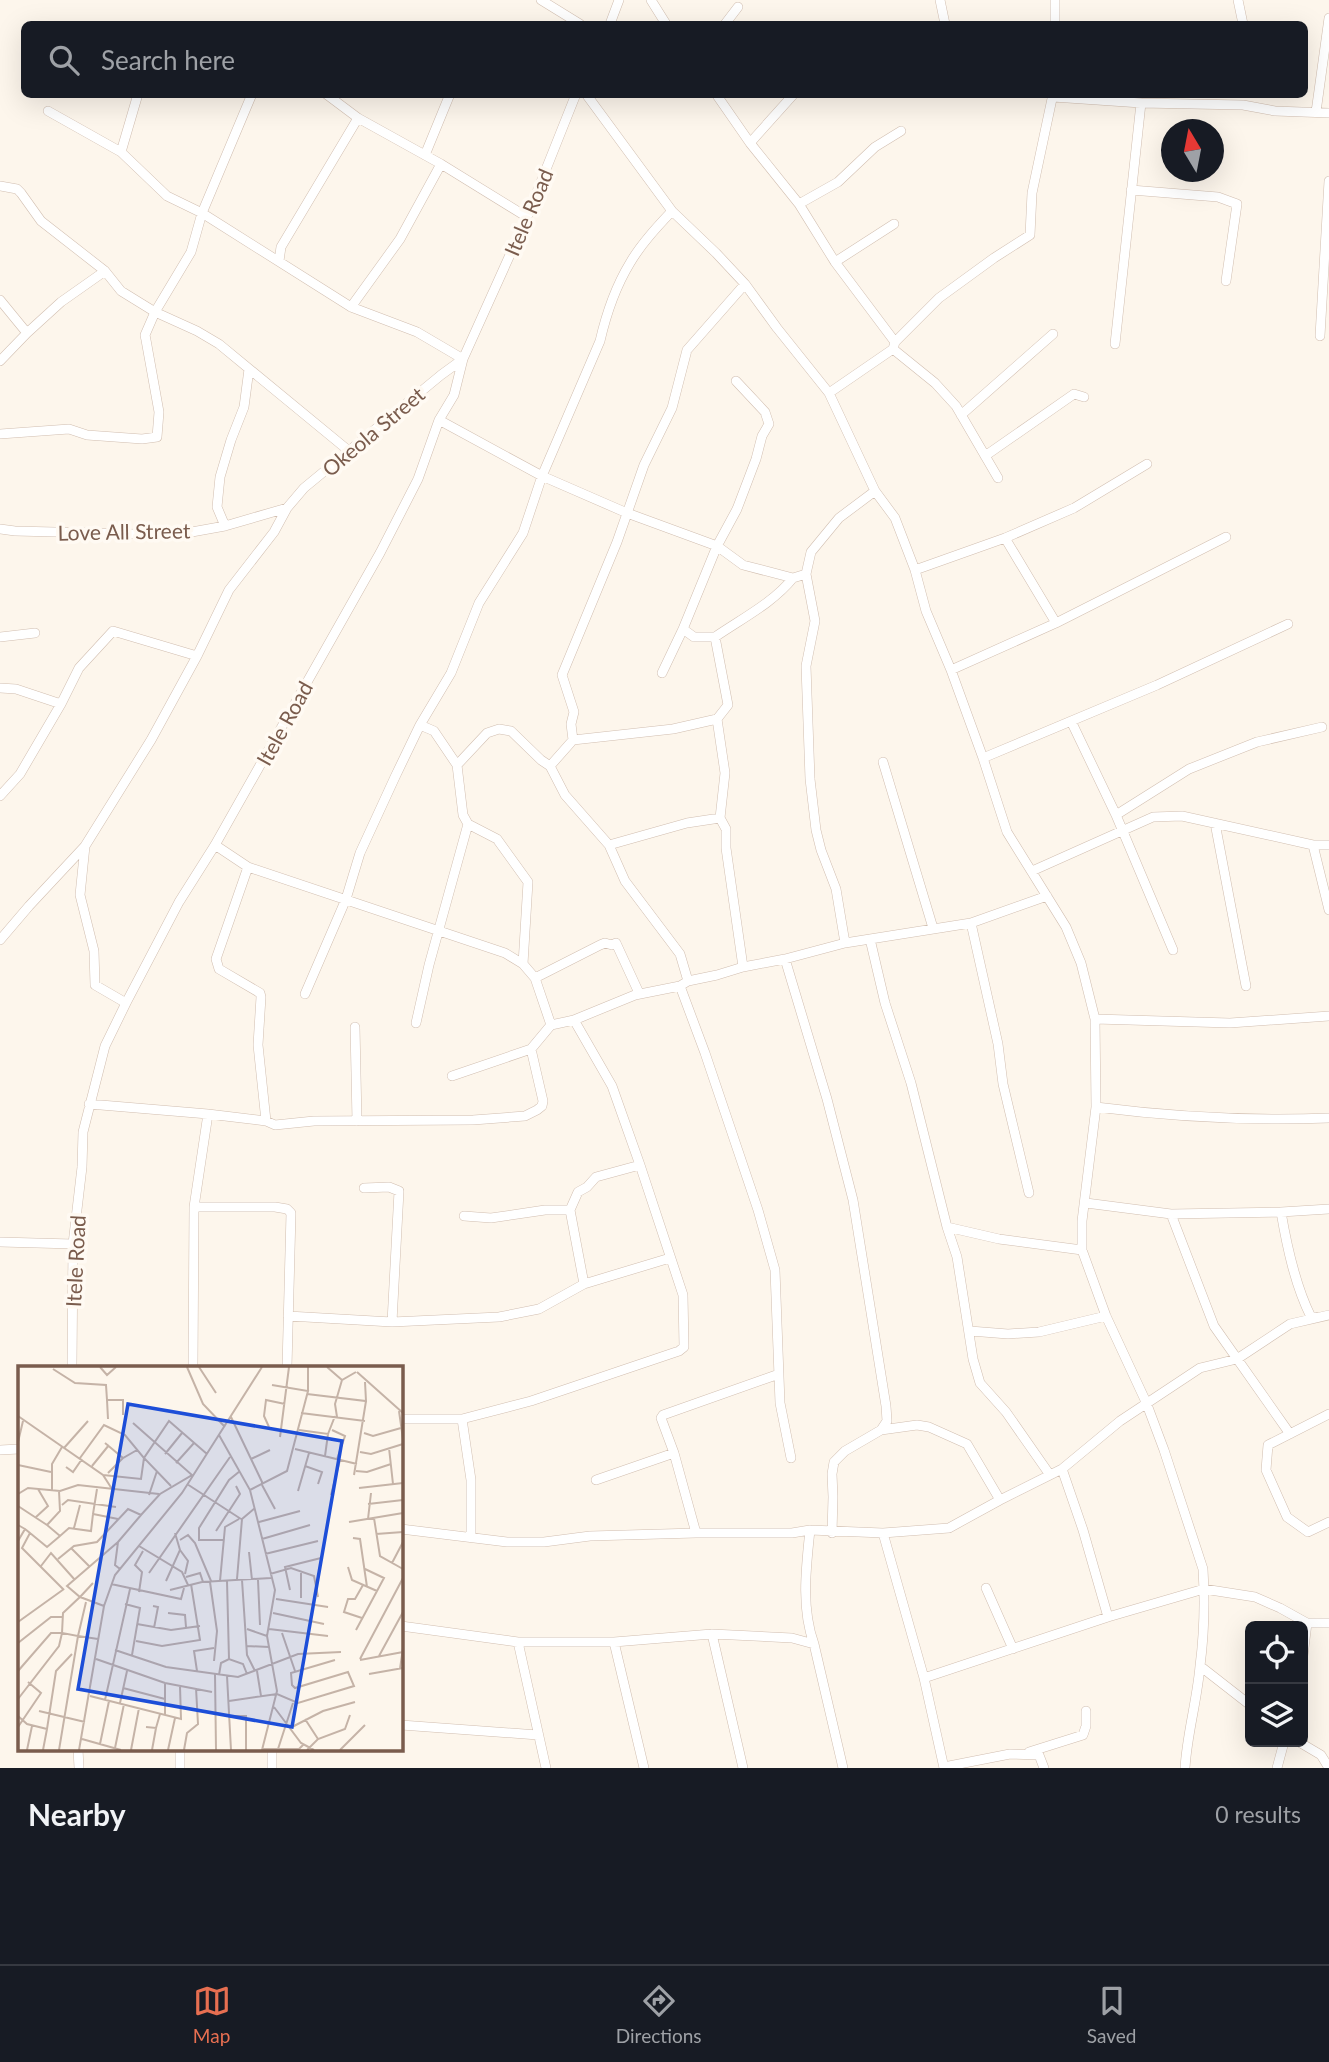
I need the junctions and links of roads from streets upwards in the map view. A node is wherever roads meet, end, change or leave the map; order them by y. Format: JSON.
{"nodes":[{"id":1,"x":541,"y":0,"type":"edge"},
{"id":2,"x":619,"y":0,"type":"edge"},
{"id":3,"x":651,"y":0,"type":"edge"},
{"id":4,"x":940,"y":0,"type":"edge"},
{"id":5,"x":1055,"y":0,"type":"edge"},
{"id":6,"x":1238,"y":0,"type":"edge"},
{"id":7,"x":738,"y":7,"type":"dead end"},
{"id":8,"x":1329,"y":18,"type":"edge"},
{"id":9,"x":574,"y":21,"type":"edge"},
{"id":10,"x":611,"y":21,"type":"edge"},
{"id":11,"x":664,"y":21,"type":"edge"},
{"id":12,"x":727,"y":21,"type":"edge"},
{"id":13,"x":944,"y":21,"type":"edge"},
{"id":14,"x":1055,"y":21,"type":"edge"},
{"id":15,"x":1242,"y":21,"type":"edge"},
{"id":16,"x":137,"y":98,"type":"edge"},
{"id":17,"x":250,"y":98,"type":"edge"},
{"id":18,"x":448,"y":98,"type":"edge"},
{"id":19,"x":574,"y":98,"type":"edge"},
{"id":20,"x":589,"y":98,"type":"edge"},
{"id":21,"x":719,"y":98,"type":"edge"},
{"id":22,"x":790,"y":98,"type":"edge"},
{"id":23,"x":1053,"y":98,"type":"edge"},
{"id":24,"x":1078,"y":98,"type":"edge"},
{"id":25,"x":1243,"y":98,"type":"edge"},
{"id":26,"x":342,"y":99,"type":"edge"},
{"id":27,"x":1141,"y":103,"type":"junction"},
{"id":28,"x":1243,"y":105,"type":"junction"},
{"id":29,"x":48,"y":111,"type":"dead end"},
{"id":30,"x":1316,"y":113,"type":"junction"},
{"id":31,"x":1329,"y":114,"type":"edge"},
{"id":32,"x":358,"y":118,"type":"junction"},
{"id":33,"x":901,"y":131,"type":"dead end"},
{"id":34,"x":750,"y":143,"type":"junction"},
{"id":35,"x":121,"y":152,"type":"junction"},
{"id":36,"x":425,"y":155,"type":"junction"},
{"id":37,"x":441,"y":164,"type":"junction"},
{"id":38,"x":1329,"y":181,"type":"edge"},
{"id":39,"x":0,"y":186,"type":"edge"},
{"id":40,"x":1131,"y":190,"type":"junction"},
{"id":41,"x":799,"y":204,"type":"junction"},
{"id":42,"x":672,"y":211,"type":"junction"},
{"id":43,"x":202,"y":213,"type":"junction"},
{"id":44,"x":527,"y":217,"type":"junction"},
{"id":45,"x":894,"y":224,"type":"dead end"},
{"id":46,"x":281,"y":247,"type":"junction"},
{"id":47,"x":263,"y":252,"type":"junction"},
{"id":48,"x":279,"y":261,"type":"junction"},
{"id":49,"x":835,"y":262,"type":"junction"},
{"id":50,"x":105,"y":271,"type":"junction"},
{"id":51,"x":1226,"y":281,"type":"dead end"},
{"id":52,"x":745,"y":284,"type":"junction"},
{"id":53,"x":0,"y":300,"type":"edge"},
{"id":54,"x":351,"y":307,"type":"junction"},
{"id":55,"x":155,"y":312,"type":"junction"},
{"id":56,"x":27,"y":333,"type":"junction"},
{"id":57,"x":1053,"y":334,"type":"dead end"},
{"id":58,"x":1320,"y":336,"type":"dead end"},
{"id":59,"x":1115,"y":344,"type":"dead end"},
{"id":60,"x":894,"y":346,"type":"junction"},
{"id":61,"x":463,"y":359,"type":"junction"},
{"id":62,"x":0,"y":361,"type":"edge"},
{"id":63,"x":249,"y":369,"type":"junction"},
{"id":64,"x":736,"y":381,"type":"dead end"},
{"id":65,"x":829,"y":393,"type":"junction"},
{"id":66,"x":1084,"y":397,"type":"dead end"},
{"id":67,"x":961,"y":415,"type":"junction"},
{"id":68,"x":439,"y":420,"type":"junction"},
{"id":69,"x":0,"y":433,"type":"edge"},
{"id":70,"x":349,"y":451,"type":"junction"},
{"id":71,"x":985,"y":456,"type":"junction"},
{"id":72,"x":1147,"y":464,"type":"dead end"},
{"id":73,"x":542,"y":476,"type":"junction"},
{"id":74,"x":998,"y":478,"type":"dead end"},
{"id":75,"x":875,"y":491,"type":"junction"},
{"id":76,"x":287,"y":508,"type":"junction"},
{"id":77,"x":627,"y":513,"type":"junction"},
{"id":78,"x":225,"y":526,"type":"junction"},
{"id":79,"x":0,"y":529,"type":"edge"},
{"id":80,"x":1226,"y":537,"type":"dead end"},
{"id":81,"x":1005,"y":538,"type":"junction"},
{"id":82,"x":717,"y":545,"type":"junction"},
{"id":83,"x":915,"y":570,"type":"junction"},
{"id":84,"x":806,"y":575,"type":"junction"},
{"id":85,"x":793,"y":578,"type":"junction"},
{"id":86,"x":1056,"y":623,"type":"junction"},
{"id":87,"x":1288,"y":624,"type":"dead end"},
{"id":88,"x":683,"y":629,"type":"junction"},
{"id":89,"x":35,"y":633,"type":"dead end"},
{"id":90,"x":0,"y":637,"type":"edge"},
{"id":91,"x":715,"y":637,"type":"junction"},
{"id":92,"x":197,"y":656,"type":"junction"},
{"id":93,"x":951,"y":670,"type":"junction"},
{"id":94,"x":662,"y":673,"type":"dead end"},
{"id":95,"x":0,"y":688,"type":"edge"},
{"id":96,"x":61,"y":704,"type":"junction"},
{"id":97,"x":717,"y":719,"type":"junction"},
{"id":98,"x":1071,"y":721,"type":"junction"},
{"id":99,"x":420,"y":725,"type":"junction"},
{"id":100,"x":1322,"y":727,"type":"dead end"},
{"id":101,"x":573,"y":740,"type":"junction"},
{"id":102,"x":983,"y":758,"type":"junction"},
{"id":103,"x":883,"y":762,"type":"dead end"},
{"id":104,"x":457,"y":765,"type":"junction"},
{"id":105,"x":550,"y":766,"type":"junction"},
{"id":106,"x":0,"y":796,"type":"edge"},
{"id":107,"x":1116,"y":815,"type":"junction"},
{"id":108,"x":720,"y":818,"type":"junction"},
{"id":109,"x":1215,"y":823,"type":"junction"},
{"id":110,"x":468,"y":824,"type":"junction"},
{"id":111,"x":1124,"y":831,"type":"junction"},
{"id":112,"x":215,"y":845,"type":"junction"},
{"id":113,"x":609,"y":845,"type":"junction"},
{"id":114,"x":1313,"y":845,"type":"junction"},
{"id":115,"x":1329,"y":845,"type":"edge"},
{"id":116,"x":85,"y":846,"type":"junction"},
{"id":117,"x":248,"y":867,"type":"junction"},
{"id":118,"x":1031,"y":871,"type":"junction"},
{"id":119,"x":1047,"y":896,"type":"junction"},
{"id":120,"x":345,"y":899,"type":"junction"},
{"id":121,"x":1329,"y":910,"type":"edge"},
{"id":122,"x":971,"y":923,"type":"junction"},
{"id":123,"x":933,"y":928,"type":"junction"},
{"id":124,"x":439,"y":932,"type":"junction"},
{"id":125,"x":870,"y":939,"type":"junction"},
{"id":126,"x":0,"y":940,"type":"edge"},
{"id":127,"x":845,"y":943,"type":"junction"},
{"id":128,"x":1173,"y":950,"type":"dead end"},
{"id":129,"x":785,"y":959,"type":"junction"},
{"id":130,"x":523,"y":964,"type":"junction"},
{"id":131,"x":743,"y":967,"type":"junction"},
{"id":132,"x":535,"y":978,"type":"junction"},
{"id":133,"x":684,"y":984,"type":"junction"},
{"id":134,"x":1246,"y":986,"type":"dead end"},
{"id":135,"x":305,"y":994,"type":"dead end"},
{"id":136,"x":635,"y":995,"type":"junction"},
{"id":137,"x":126,"y":1003,"type":"junction"},
{"id":138,"x":1329,"y":1016,"type":"edge"},
{"id":139,"x":1095,"y":1019,"type":"junction"},
{"id":140,"x":573,"y":1020,"type":"junction"},
{"id":141,"x":416,"y":1023,"type":"dead end"},
{"id":142,"x":551,"y":1025,"type":"junction"},
{"id":143,"x":355,"y":1027,"type":"dead end"},
{"id":144,"x":531,"y":1049,"type":"junction"},
{"id":145,"x":452,"y":1076,"type":"dead end"},
{"id":146,"x":89,"y":1104,"type":"junction"},
{"id":147,"x":1096,"y":1107,"type":"junction"},
{"id":148,"x":208,"y":1114,"type":"junction"},
{"id":149,"x":1329,"y":1118,"type":"edge"},
{"id":150,"x":266,"y":1121,"type":"junction"},
{"id":151,"x":357,"y":1121,"type":"junction"},
{"id":152,"x":640,"y":1165,"type":"junction"},
{"id":153,"x":364,"y":1188,"type":"dead end"},
{"id":154,"x":1029,"y":1193,"type":"dead end"},
{"id":155,"x":1086,"y":1203,"type":"junction"},
{"id":156,"x":194,"y":1207,"type":"junction"},
{"id":157,"x":1329,"y":1209,"type":"edge"},
{"id":158,"x":570,"y":1210,"type":"junction"},
{"id":159,"x":1282,"y":1212,"type":"junction"},
{"id":160,"x":1171,"y":1214,"type":"junction"},
{"id":161,"x":464,"y":1216,"type":"dead end"},
{"id":162,"x":947,"y":1227,"type":"junction"},
{"id":163,"x":0,"y":1242,"type":"edge"},
{"id":164,"x":73,"y":1244,"type":"junction"},
{"id":165,"x":1082,"y":1250,"type":"junction"},
{"id":166,"x":670,"y":1258,"type":"junction"},
{"id":167,"x":584,"y":1284,"type":"junction"},
{"id":168,"x":288,"y":1316,"type":"junction"},
{"id":169,"x":1106,"y":1316,"type":"junction"},
{"id":170,"x":1325,"y":1316,"type":"edge"},
{"id":171,"x":392,"y":1322,"type":"junction"},
{"id":172,"x":970,"y":1331,"type":"junction"},
{"id":173,"x":1237,"y":1359,"type":"junction"},
{"id":174,"x":72,"y":1366,"type":"edge"},
{"id":175,"x":193,"y":1366,"type":"edge"},
{"id":176,"x":287,"y":1366,"type":"edge"},
{"id":177,"x":779,"y":1374,"type":"junction"},
{"id":178,"x":1146,"y":1402,"type":"junction"},
{"id":179,"x":1329,"y":1414,"type":"edge"},
{"id":180,"x":402,"y":1419,"type":"edge"},
{"id":181,"x":462,"y":1419,"type":"junction"},
{"id":182,"x":881,"y":1430,"type":"junction"},
{"id":183,"x":1290,"y":1434,"type":"junction"},
{"id":184,"x":18,"y":1449,"type":"edge"},
{"id":185,"x":0,"y":1450,"type":"edge"},
{"id":186,"x":674,"y":1453,"type":"junction"},
{"id":187,"x":791,"y":1458,"type":"dead end"},
{"id":188,"x":1062,"y":1469,"type":"junction"},
{"id":189,"x":1050,"y":1475,"type":"junction"},
{"id":190,"x":596,"y":1480,"type":"dead end"},
{"id":191,"x":1000,"y":1500,"type":"junction"},
{"id":192,"x":1329,"y":1522,"type":"edge"},
{"id":193,"x":402,"y":1529,"type":"edge"},
{"id":194,"x":810,"y":1530,"type":"junction"},
{"id":195,"x":832,"y":1532,"type":"junction"},
{"id":196,"x":696,"y":1533,"type":"junction"},
{"id":197,"x":883,"y":1533,"type":"junction"},
{"id":198,"x":471,"y":1537,"type":"junction"},
{"id":199,"x":986,"y":1588,"type":"dead end"},
{"id":200,"x":1204,"y":1589,"type":"junction"},
{"id":201,"x":1108,"y":1618,"type":"junction"},
{"id":202,"x":1303,"y":1621,"type":"edge"},
{"id":203,"x":1308,"y":1623,"type":"edge"},
{"id":204,"x":1329,"y":1623,"type":"edge"},
{"id":205,"x":402,"y":1626,"type":"edge"},
{"id":206,"x":808,"y":1628,"type":"junction"},
{"id":207,"x":712,"y":1634,"type":"junction"},
{"id":208,"x":792,"y":1638,"type":"junction"},
{"id":209,"x":519,"y":1642,"type":"junction"},
{"id":210,"x":614,"y":1642,"type":"junction"},
{"id":211,"x":814,"y":1644,"type":"junction"},
{"id":212,"x":1013,"y":1649,"type":"junction"},
{"id":213,"x":1200,"y":1666,"type":"junction"},
{"id":214,"x":924,"y":1678,"type":"junction"},
{"id":215,"x":1245,"y":1700,"type":"edge"},
{"id":216,"x":1086,"y":1711,"type":"dead end"},
{"id":217,"x":402,"y":1725,"type":"edge"},
{"id":218,"x":538,"y":1735,"type":"junction"},
{"id":219,"x":1283,"y":1747,"type":"edge"},
{"id":220,"x":1307,"y":1747,"type":"edge"},
{"id":221,"x":78,"y":1750,"type":"edge"},
{"id":222,"x":180,"y":1750,"type":"edge"},
{"id":223,"x":272,"y":1750,"type":"edge"},
{"id":224,"x":1020,"y":1754,"type":"junction"},
{"id":225,"x":944,"y":1767,"type":"edge"},
{"id":226,"x":79,"y":1768,"type":"edge"},
{"id":227,"x":180,"y":1768,"type":"edge"},
{"id":228,"x":272,"y":1768,"type":"edge"},
{"id":229,"x":546,"y":1768,"type":"edge"},
{"id":230,"x":644,"y":1768,"type":"edge"},
{"id":231,"x":743,"y":1768,"type":"edge"},
{"id":232,"x":843,"y":1768,"type":"edge"},
{"id":233,"x":1044,"y":1768,"type":"edge"},
{"id":234,"x":1185,"y":1768,"type":"edge"},
{"id":235,"x":1277,"y":1768,"type":"edge"},
{"id":236,"x":1329,"y":1768,"type":"edge"}],
"edges":[{"from":1,"to":9,"type":"street"},
{"from":2,"to":10,"type":"street"},
{"from":3,"to":11,"type":"street"},
{"from":4,"to":13,"type":"street"},
{"from":5,"to":14,"type":"street"},
{"from":6,"to":15,"type":"street"},
{"from":7,"to":12,"type":"street"},
{"from":8,"to":30,"type":"street"},
{"from":16,"to":35,"type":"street"},
{"from":17,"to":43,"type":"street"},
{"from":18,"to":36,"type":"street"},
{"from":19,"to":44,"type":"street","name":"Itele Road"},
{"from":20,"to":42,"type":"street"},
{"from":21,"to":34,"type":"street"},
{"from":22,"to":34,"type":"street"},
{"from":23,"to":60,"type":"street"},
{"from":24,"to":27,"type":"street"},
{"from":25,"to":28,"type":"street"},
{"from":26,"to":32,"type":"street"},
{"from":27,"to":28,"type":"street"},
{"from":27,"to":40,"type":"street"},
{"from":28,"to":30,"type":"street"},
{"from":29,"to":35,"type":"street"},
{"from":30,"to":31,"type":"street"},
{"from":32,"to":36,"type":"street"},
{"from":32,"to":46,"type":"street"},
{"from":33,"to":41,"type":"street"},
{"from":34,"to":41,"type":"street"},
{"from":35,"to":43,"type":"street"},
{"from":36,"to":37,"type":"street"},
{"from":37,"to":44,"type":"street"},
{"from":37,"to":54,"type":"street"},
{"from":38,"to":58,"type":"street"},
{"from":39,"to":50,"type":"street"},
{"from":40,"to":51,"type":"street"},
{"from":40,"to":59,"type":"street"},
{"from":41,"to":49,"type":"street"},
{"from":42,"to":52,"type":"street"},
{"from":42,"to":73,"type":"street"},
{"from":43,"to":47,"type":"street"},
{"from":43,"to":55,"type":"street"},
{"from":44,"to":61,"type":"street","name":"Itele Road"},
{"from":45,"to":49,"type":"street"},
{"from":46,"to":47,"type":"street"},
{"from":46,"to":48,"type":"street"},
{"from":47,"to":48,"type":"street"},
{"from":48,"to":54,"type":"street"},
{"from":49,"to":60,"type":"street"},
{"from":50,"to":55,"type":"street"},
{"from":50,"to":56,"type":"street"},
{"from":52,"to":65,"type":"street"},
{"from":52,"to":77,"type":"street"},
{"from":53,"to":56,"type":"street"},
{"from":54,"to":61,"type":"street"},
{"from":55,"to":63,"type":"street"},
{"from":55,"to":69,"type":"street"},
{"from":56,"to":62,"type":"street"},
{"from":57,"to":67,"type":"street"},
{"from":60,"to":65,"type":"street"},
{"from":60,"to":67,"type":"street"},
{"from":61,"to":68,"type":"street","name":"Itele Road"},
{"from":61,"to":70,"type":"street","name":"Okeola Street"},
{"from":63,"to":70,"type":"street"},
{"from":63,"to":78,"type":"street"},
{"from":64,"to":82,"type":"street"},
{"from":65,"to":75,"type":"street"},
{"from":66,"to":71,"type":"street"},
{"from":67,"to":71,"type":"street"},
{"from":68,"to":73,"type":"street"},
{"from":68,"to":112,"type":"street","name":"Itele Road"},
{"from":70,"to":76,"type":"street","name":"Okeola Street"},
{"from":71,"to":74,"type":"street"},
{"from":72,"to":81,"type":"street"},
{"from":73,"to":77,"type":"street"},
{"from":73,"to":99,"type":"street"},
{"from":75,"to":83,"type":"street"},
{"from":75,"to":84,"type":"street"},
{"from":76,"to":78,"type":"street","name":"Love All Street"},
{"from":76,"to":92,"type":"street","name":"Okeola Street"},
{"from":77,"to":82,"type":"street"},
{"from":77,"to":101,"type":"street"},
{"from":78,"to":79,"type":"street","name":"Love All Street"},
{"from":80,"to":86,"type":"street"},
{"from":81,"to":83,"type":"street"},
{"from":81,"to":86,"type":"street"},
{"from":82,"to":85,"type":"street"},
{"from":82,"to":88,"type":"street"},
{"from":83,"to":93,"type":"street"},
{"from":84,"to":85,"type":"street"},
{"from":84,"to":127,"type":"street"},
{"from":85,"to":91,"type":"street"},
{"from":86,"to":93,"type":"street"},
{"from":87,"to":98,"type":"street"},
{"from":88,"to":91,"type":"street"},
{"from":88,"to":94,"type":"street"},
{"from":89,"to":90,"type":"street"},
{"from":91,"to":97,"type":"street"},
{"from":92,"to":96,"type":"street"},
{"from":92,"to":116,"type":"street","name":"Okeola Street"},
{"from":93,"to":102,"type":"street"},
{"from":95,"to":96,"type":"street"},
{"from":96,"to":106,"type":"street"},
{"from":97,"to":101,"type":"street"},
{"from":97,"to":108,"type":"street"},
{"from":98,"to":102,"type":"street"},
{"from":98,"to":107,"type":"street"},
{"from":99,"to":104,"type":"street"},
{"from":99,"to":120,"type":"street"},
{"from":100,"to":107,"type":"street"},
{"from":101,"to":105,"type":"street"},
{"from":102,"to":118,"type":"street"},
{"from":103,"to":123,"type":"street"},
{"from":104,"to":105,"type":"street"},
{"from":104,"to":110,"type":"street"},
{"from":105,"to":113,"type":"street"},
{"from":107,"to":111,"type":"street"},
{"from":108,"to":113,"type":"street"},
{"from":108,"to":131,"type":"street"},
{"from":109,"to":111,"type":"street"},
{"from":109,"to":114,"type":"street"},
{"from":109,"to":134,"type":"street"},
{"from":110,"to":124,"type":"street"},
{"from":110,"to":130,"type":"street"},
{"from":111,"to":118,"type":"street"},
{"from":111,"to":128,"type":"street"},
{"from":112,"to":117,"type":"street"},
{"from":112,"to":137,"type":"street","name":"Itele Road"},
{"from":113,"to":133,"type":"street"},
{"from":114,"to":115,"type":"street"},
{"from":114,"to":121,"type":"street"},
{"from":116,"to":126,"type":"street","name":"Okeola Street"},
{"from":116,"to":137,"type":"street"},
{"from":117,"to":120,"type":"street"},
{"from":117,"to":150,"type":"street"},
{"from":118,"to":119,"type":"street"},
{"from":119,"to":122,"type":"street"},
{"from":119,"to":139,"type":"street"},
{"from":120,"to":124,"type":"street"},
{"from":120,"to":135,"type":"street"},
{"from":122,"to":123,"type":"street"},
{"from":122,"to":154,"type":"street"},
{"from":123,"to":125,"type":"street"},
{"from":124,"to":130,"type":"street"},
{"from":124,"to":141,"type":"street"},
{"from":125,"to":127,"type":"street"},
{"from":125,"to":162,"type":"street"},
{"from":127,"to":129,"type":"street"},
{"from":129,"to":131,"type":"street"},
{"from":129,"to":182,"type":"street"},
{"from":130,"to":132,"type":"street"},
{"from":131,"to":133,"type":"street"},
{"from":132,"to":136,"type":"street"},
{"from":132,"to":142,"type":"street"},
{"from":133,"to":136,"type":"street"},
{"from":133,"to":177,"type":"street"},
{"from":136,"to":140,"type":"street"},
{"from":137,"to":146,"type":"street","name":"Itele Road"},
{"from":138,"to":139,"type":"street"},
{"from":139,"to":147,"type":"street"},
{"from":140,"to":142,"type":"street"},
{"from":140,"to":152,"type":"street"},
{"from":142,"to":144,"type":"street"},
{"from":143,"to":151,"type":"street"},
{"from":144,"to":145,"type":"street"},
{"from":144,"to":151,"type":"street"},
{"from":146,"to":148,"type":"street"},
{"from":146,"to":164,"type":"street","name":"Itele Road"},
{"from":147,"to":149,"type":"street"},
{"from":147,"to":155,"type":"street"},
{"from":148,"to":150,"type":"street"},
{"from":148,"to":156,"type":"street"},
{"from":150,"to":151,"type":"street"},
{"from":152,"to":158,"type":"street"},
{"from":152,"to":166,"type":"street"},
{"from":153,"to":171,"type":"street"},
{"from":155,"to":160,"type":"street"},
{"from":155,"to":165,"type":"street"},
{"from":156,"to":168,"type":"street"},
{"from":156,"to":175,"type":"street"},
{"from":157,"to":159,"type":"street"},
{"from":158,"to":161,"type":"street"},
{"from":158,"to":167,"type":"street"},
{"from":159,"to":160,"type":"street"},
{"from":159,"to":170,"type":"street"},
{"from":160,"to":173,"type":"street"},
{"from":162,"to":165,"type":"street"},
{"from":162,"to":172,"type":"street"},
{"from":163,"to":164,"type":"street"},
{"from":164,"to":174,"type":"street","name":"Itele Road"},
{"from":165,"to":169,"type":"street"},
{"from":166,"to":167,"type":"street"},
{"from":166,"to":181,"type":"street"},
{"from":167,"to":171,"type":"street"},
{"from":168,"to":171,"type":"street"},
{"from":168,"to":176,"type":"street"},
{"from":169,"to":172,"type":"street"},
{"from":169,"to":178,"type":"street"},
{"from":170,"to":173,"type":"street"},
{"from":172,"to":189,"type":"street"},
{"from":173,"to":178,"type":"street"},
{"from":173,"to":183,"type":"street"},
{"from":177,"to":186,"type":"street"},
{"from":177,"to":187,"type":"street"},
{"from":178,"to":188,"type":"street"},
{"from":178,"to":200,"type":"street"},
{"from":179,"to":183,"type":"street"},
{"from":180,"to":181,"type":"street"},
{"from":181,"to":198,"type":"street"},
{"from":182,"to":191,"type":"street"},
{"from":182,"to":195,"type":"street"},
{"from":183,"to":192,"type":"street"},
{"from":184,"to":185,"type":"street"},
{"from":186,"to":190,"type":"street"},
{"from":186,"to":196,"type":"street"},
{"from":188,"to":189,"type":"street"},
{"from":188,"to":201,"type":"street"},
{"from":189,"to":191,"type":"street"},
{"from":191,"to":197,"type":"street"},
{"from":193,"to":198,"type":"street"},
{"from":194,"to":195,"type":"street"},
{"from":194,"to":196,"type":"street"},
{"from":194,"to":206,"type":"street"},
{"from":195,"to":197,"type":"street"},
{"from":196,"to":198,"type":"street"},
{"from":197,"to":214,"type":"street"},
{"from":199,"to":212,"type":"street"},
{"from":200,"to":201,"type":"street"},
{"from":200,"to":202,"type":"street"},
{"from":200,"to":213,"type":"street"},
{"from":201,"to":212,"type":"street"},
{"from":203,"to":204,"type":"street"},
{"from":205,"to":209,"type":"street"},
{"from":206,"to":208,"type":"street"},
{"from":206,"to":211,"type":"street"},
{"from":207,"to":208,"type":"street"},
{"from":207,"to":210,"type":"street"},
{"from":207,"to":231,"type":"street"},
{"from":208,"to":211,"type":"street"},
{"from":209,"to":210,"type":"street"},
{"from":209,"to":218,"type":"street"},
{"from":210,"to":230,"type":"street"},
{"from":211,"to":232,"type":"street"},
{"from":212,"to":214,"type":"street"},
{"from":213,"to":215,"type":"street"},
{"from":213,"to":234,"type":"street"},
{"from":214,"to":225,"type":"street"},
{"from":216,"to":224,"type":"street"},
{"from":217,"to":218,"type":"street"},
{"from":218,"to":229,"type":"street"},
{"from":219,"to":235,"type":"street"},
{"from":220,"to":236,"type":"street"},
{"from":221,"to":226,"type":"street"},
{"from":222,"to":227,"type":"street"},
{"from":223,"to":228,"type":"street"},
{"from":224,"to":225,"type":"street"},
{"from":224,"to":233,"type":"street"}]}
